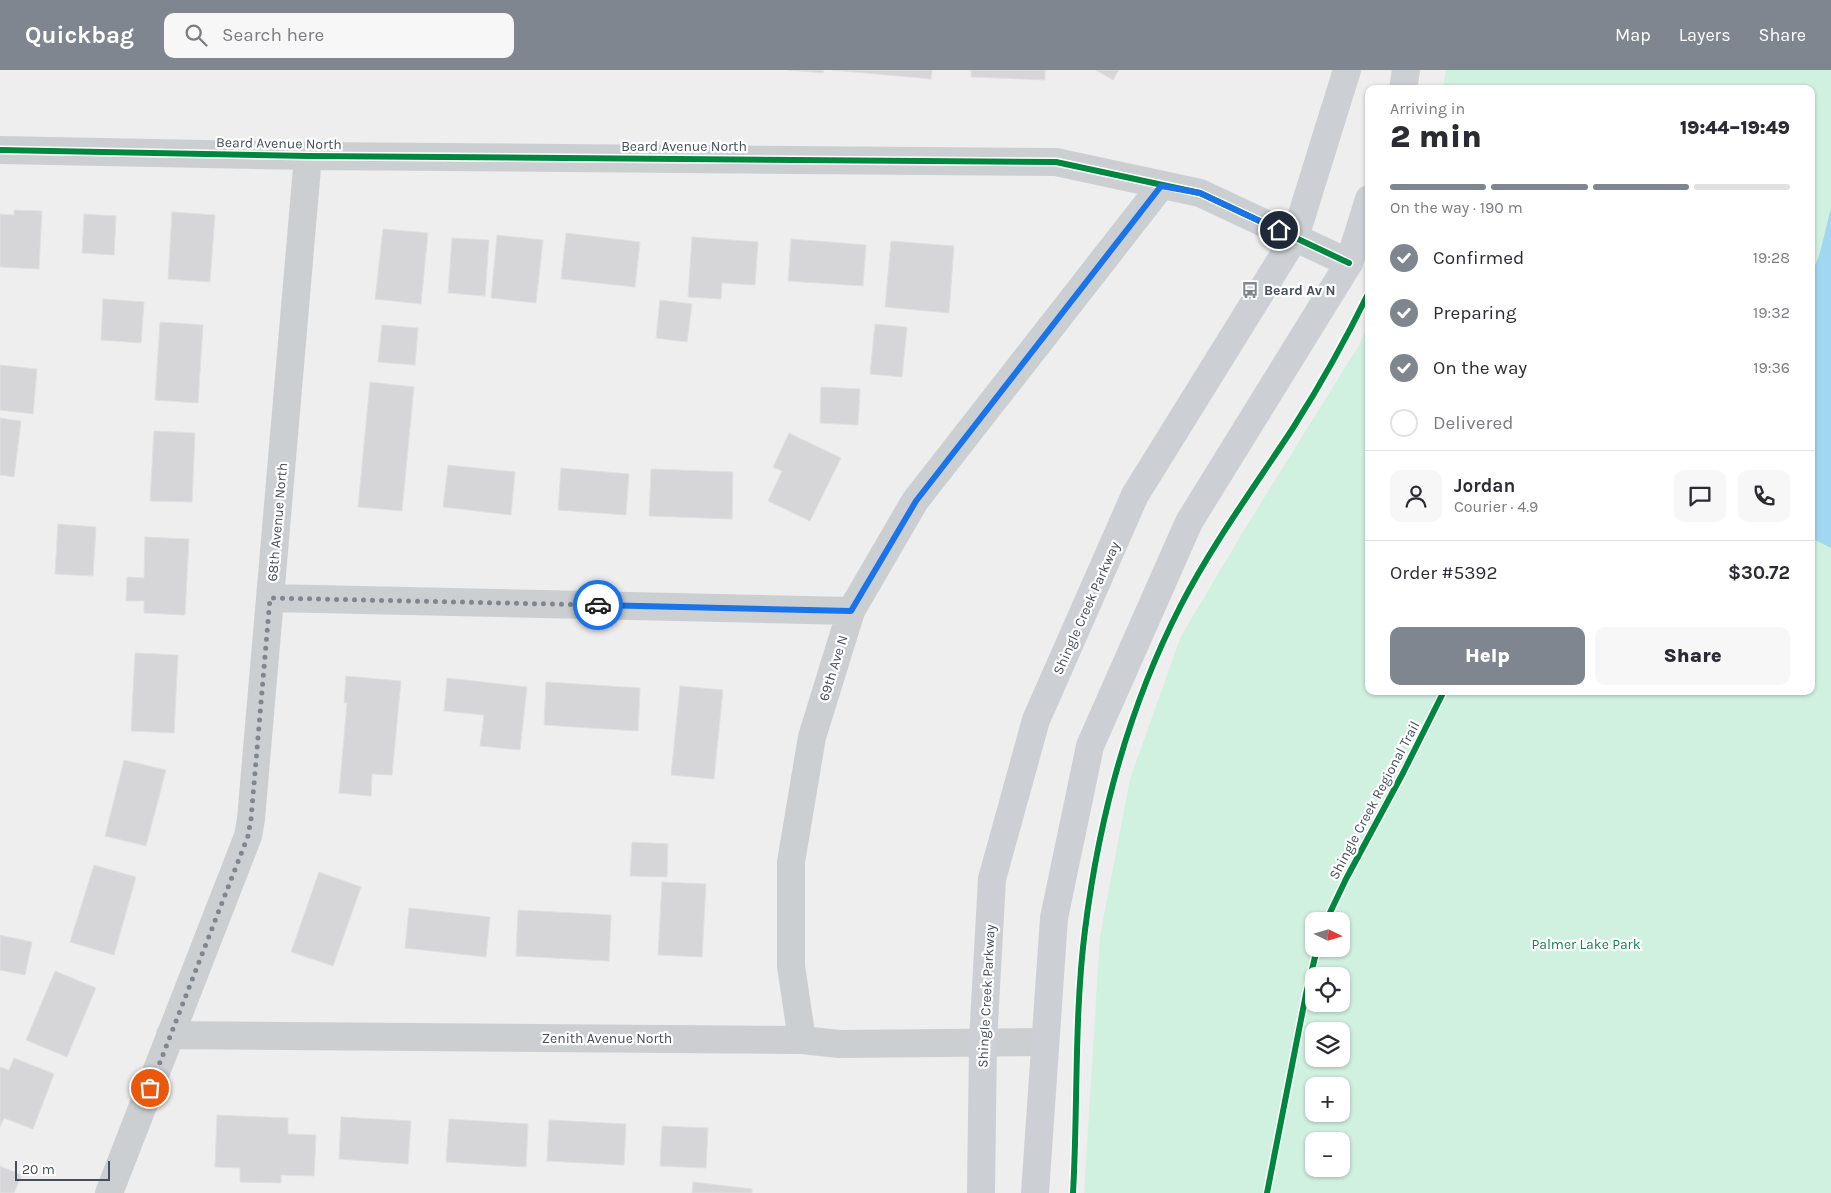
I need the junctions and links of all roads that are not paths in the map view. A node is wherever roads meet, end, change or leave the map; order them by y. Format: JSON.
{"nodes":[{"id":1,"x":1347,"y":70,"type":"edge"},
{"id":2,"x":1406,"y":70,"type":"edge"},
{"id":3,"x":1404,"y":85,"type":"edge"},
{"id":4,"x":0,"y":150,"type":"edge"},
{"id":5,"x":308,"y":156,"type":"junction"},
{"id":6,"x":1161,"y":186,"type":"junction"},
{"id":7,"x":1365,"y":212,"type":"edge"},
{"id":8,"x":1295,"y":237,"type":"junction"},
{"id":9,"x":1349,"y":263,"type":"junction"},
{"id":10,"x":270,"y":598,"type":"junction"},
{"id":11,"x":851,"y":611,"type":"junction"},
{"id":12,"x":170,"y":1035,"type":"junction"},
{"id":13,"x":802,"y":1040,"type":"junction"},
{"id":14,"x":983,"y":1041,"type":"junction"},
{"id":15,"x":1044,"y":1042,"type":"junction"},
{"id":16,"x":110,"y":1193,"type":"edge"},
{"id":17,"x":981,"y":1193,"type":"edge"},
{"id":18,"x":1036,"y":1193,"type":"edge"}],
"edges":[{"from":1,"to":8,"type":"street","name":"Shingle Creek Parkway"},
{"from":2,"to":3,"type":"street"},
{"from":4,"to":5,"type":"street","name":"Beard Avenue North"},
{"from":5,"to":6,"type":"street","name":"Beard Avenue North"},
{"from":5,"to":10,"type":"street","name":"68th Avenue North"},
{"from":6,"to":8,"type":"street","name":"Beard Avenue North"},
{"from":6,"to":11,"type":"street","name":"69th Ave N"},
{"from":7,"to":9,"type":"street"},
{"from":8,"to":9,"type":"street","name":"Beard Avenue North"},
{"from":8,"to":14,"type":"street","name":"Shingle Creek Parkway"},
{"from":9,"to":15,"type":"street"},
{"from":10,"to":11,"type":"street"},
{"from":10,"to":12,"type":"street","name":"68th Avenue North"},
{"from":11,"to":13,"type":"street","name":"69th Ave N"},
{"from":12,"to":13,"type":"street","name":"Zenith Avenue North"},
{"from":12,"to":16,"type":"street","name":"68th Avenue North"},
{"from":13,"to":14,"type":"street","name":"Zenith Avenue North"},
{"from":14,"to":15,"type":"street","name":"Zenith Avenue North"},
{"from":14,"to":17,"type":"street","name":"Shingle Creek Parkway"},
{"from":15,"to":18,"type":"street"}]}
